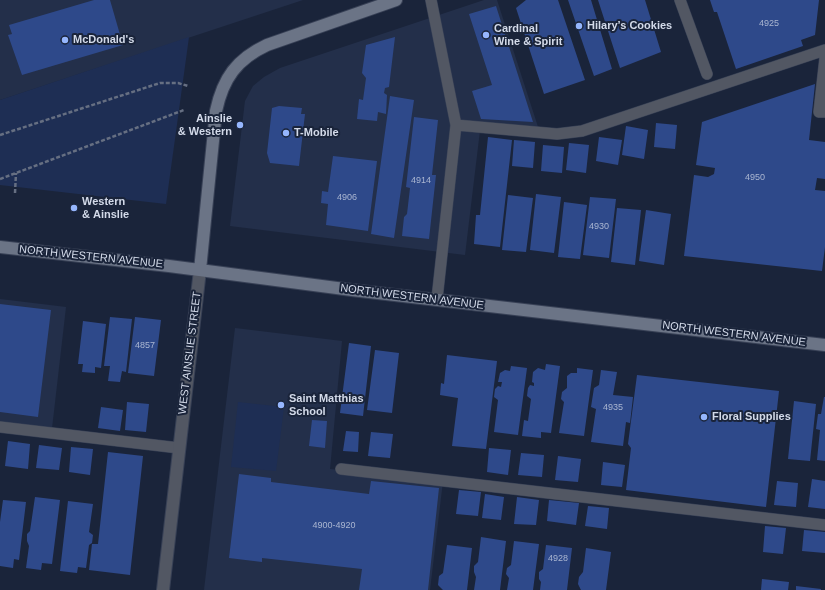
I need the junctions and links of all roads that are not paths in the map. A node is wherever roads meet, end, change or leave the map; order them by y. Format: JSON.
{"nodes":[{"id":1,"x":396,"y":0,"type":"edge"},
{"id":2,"x":431,"y":0,"type":"edge"},
{"id":3,"x":680,"y":0,"type":"edge"},
{"id":4,"x":825,"y":50,"type":"edge"},
{"id":5,"x":825,"y":58,"type":"edge"},
{"id":6,"x":707,"y":74,"type":"dead end"},
{"id":7,"x":825,"y":112,"type":"edge"},
{"id":8,"x":456,"y":125,"type":"junction"},
{"id":9,"x":0,"y":247,"type":"edge"},
{"id":10,"x":200,"y":270,"type":"junction"},
{"id":11,"x":437,"y":300,"type":"junction"},
{"id":12,"x":825,"y":345,"type":"edge"},
{"id":13,"x":0,"y":427,"type":"edge"},
{"id":14,"x":179,"y":448,"type":"junction"},
{"id":15,"x":341,"y":469,"type":"dead end"},
{"id":16,"x":825,"y":525,"type":"edge"},
{"id":17,"x":163,"y":590,"type":"edge"}],
"edges":[{"from":1,"to":10,"type":"main road","name":"WEST AINSLIE STREET"},
{"from":2,"to":8,"type":"lane"},
{"from":3,"to":6,"type":"lane"},
{"from":4,"to":8,"type":"lane"},
{"from":5,"to":7,"type":"lane"},
{"from":8,"to":11,"type":"lane"},
{"from":9,"to":10,"type":"main road","name":"NORTH WESTERN AVENUE"},
{"from":10,"to":11,"type":"main road","name":"NORTH WESTERN AVENUE"},
{"from":10,"to":14,"type":"street","name":"WEST AINSLIE STREET"},
{"from":11,"to":12,"type":"main road","name":"NORTH WESTERN AVENUE"},
{"from":13,"to":14,"type":"lane"},
{"from":14,"to":17,"type":"street","name":"WEST AINSLIE STREET"},
{"from":15,"to":16,"type":"lane"}]}
